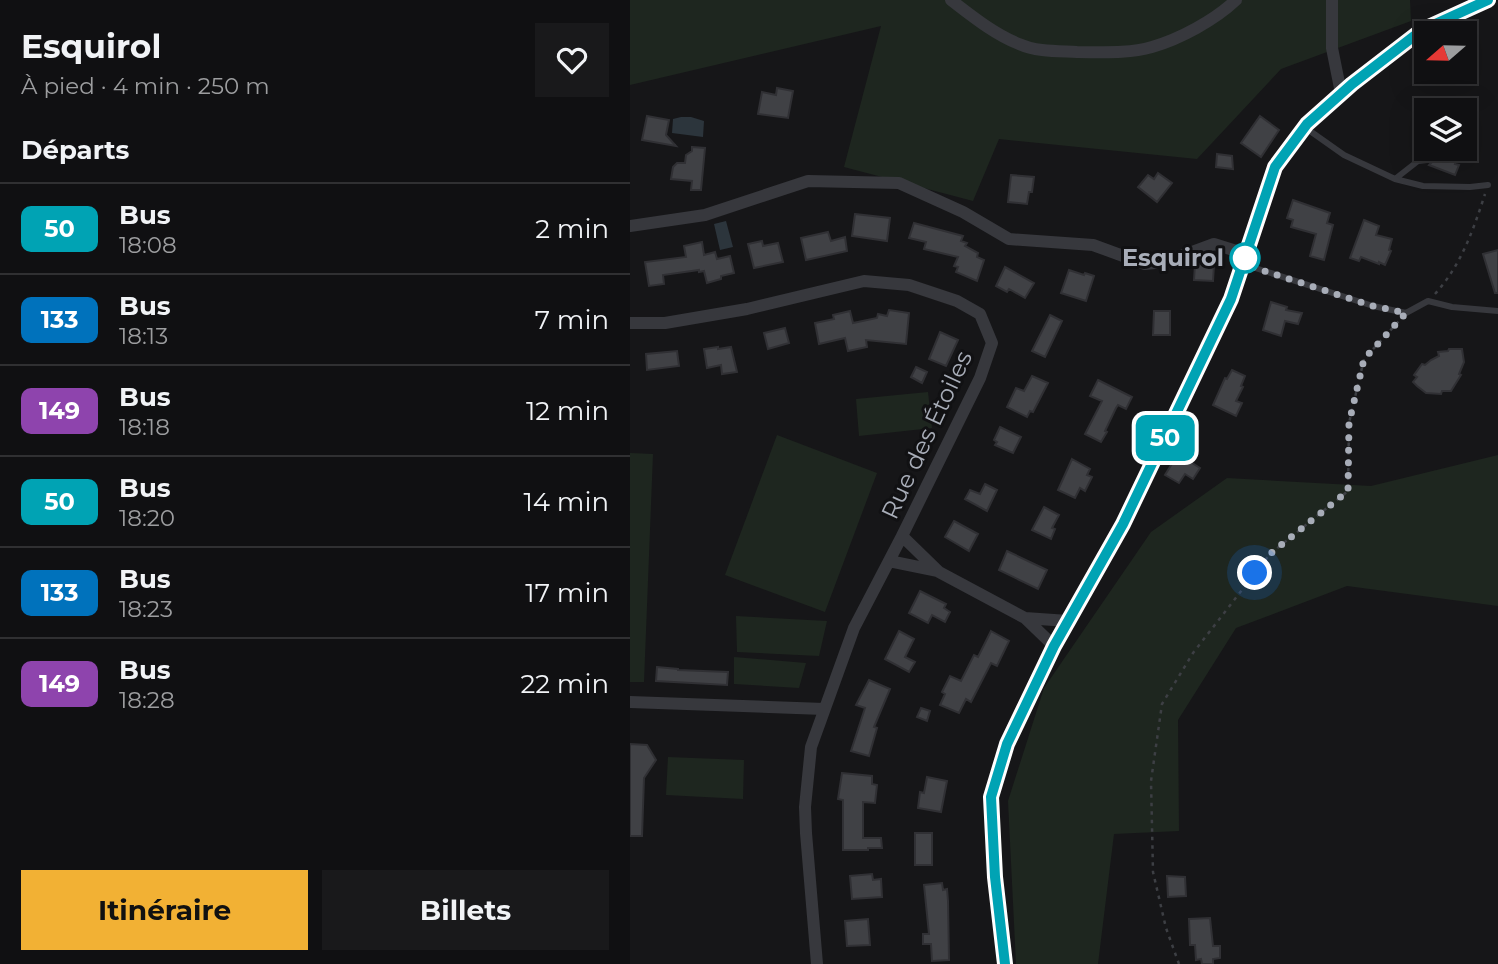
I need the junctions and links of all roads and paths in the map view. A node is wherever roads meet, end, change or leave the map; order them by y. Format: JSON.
{"nodes":[{"id":1,"x":951,"y":0,"type":"edge"},
{"id":2,"x":1236,"y":0,"type":"edge"},
{"id":3,"x":1332,"y":0,"type":"edge"},
{"id":4,"x":1488,"y":0,"type":"edge"},
{"id":5,"x":1341,"y":93,"type":"junction"},
{"id":6,"x":1307,"y":124,"type":"junction"},
{"id":7,"x":1418,"y":161,"type":"edge"},
{"id":8,"x":1395,"y":179,"type":"junction"},
{"id":9,"x":1488,"y":185,"type":"joint"},
{"id":10,"x":630,"y":226,"type":"edge"},
{"id":11,"x":1245,"y":259,"type":"junction"},
{"id":12,"x":1428,"y":301,"type":"junction"},
{"id":13,"x":1498,"y":311,"type":"edge"},
{"id":14,"x":1406,"y":313,"type":"junction"},
{"id":15,"x":630,"y":323,"type":"edge"},
{"id":16,"x":902,"y":536,"type":"junction"},
{"id":17,"x":889,"y":561,"type":"junction"},
{"id":18,"x":939,"y":572,"type":"junction"},
{"id":19,"x":1025,"y":618,"type":"junction"},
{"id":20,"x":1068,"y":621,"type":"junction"},
{"id":21,"x":1054,"y":646,"type":"junction"},
{"id":22,"x":630,"y":702,"type":"edge"},
{"id":23,"x":824,"y":709,"type":"junction"},
{"id":24,"x":817,"y":964,"type":"edge"},
{"id":25,"x":1005,"y":964,"type":"edge"},
{"id":26,"x":1180,"y":964,"type":"edge"}],
"edges":[{"from":1,"to":2,"type":"street"},
{"from":3,"to":5,"type":"street"},
{"from":4,"to":5,"type":"street"},
{"from":5,"to":6,"type":"street"},
{"from":6,"to":8,"type":"lane"},
{"from":6,"to":11,"type":"street"},
{"from":7,"to":8,"type":"lane"},
{"from":8,"to":9,"type":"lane"},
{"from":9,"to":12,"type":"path"},
{"from":10,"to":11,"type":"street"},
{"from":11,"to":14,"type":"lane"},
{"from":11,"to":20,"type":"street"},
{"from":12,"to":13,"type":"lane"},
{"from":12,"to":14,"type":"lane"},
{"from":14,"to":26,"type":"path"},
{"from":15,"to":16,"type":"street","name":"Rue des Étoiles"},
{"from":16,"to":17,"type":"street"},
{"from":16,"to":18,"type":"street","name":"Rue des Étoiles"},
{"from":17,"to":18,"type":"street"},
{"from":17,"to":23,"type":"street"},
{"from":18,"to":19,"type":"street","name":"Rue des Étoiles"},
{"from":19,"to":20,"type":"street","name":"Rue des Étoiles"},
{"from":19,"to":21,"type":"street"},
{"from":20,"to":21,"type":"street"},
{"from":21,"to":25,"type":"street"},
{"from":22,"to":23,"type":"street"},
{"from":23,"to":24,"type":"street"}]}
